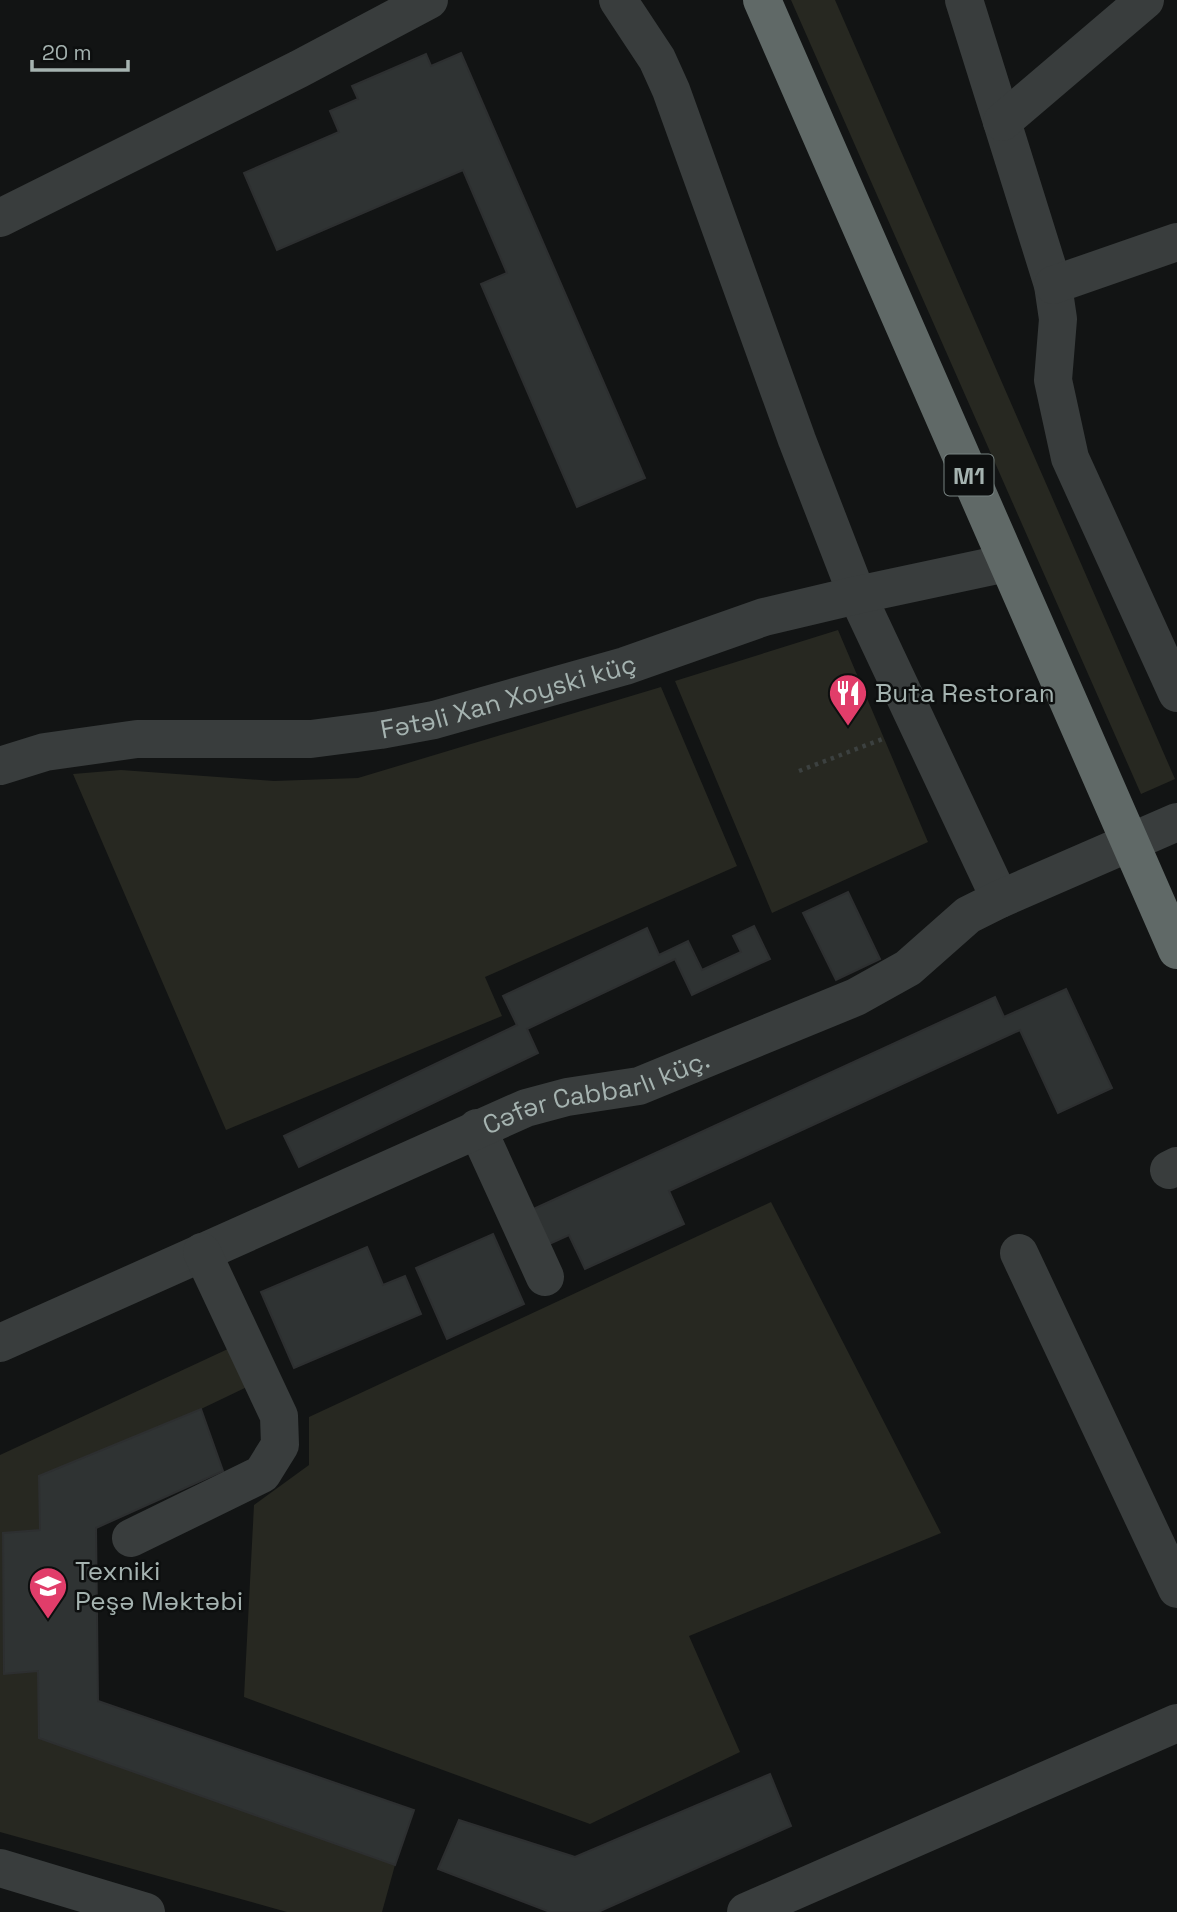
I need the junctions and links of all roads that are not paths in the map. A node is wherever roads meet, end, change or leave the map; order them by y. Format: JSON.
{"nodes":[{"id":1,"x":429,"y":0,"type":"edge"},
{"id":2,"x":618,"y":0,"type":"edge"},
{"id":3,"x":762,"y":0,"type":"edge"},
{"id":4,"x":964,"y":0,"type":"edge"},
{"id":5,"x":1145,"y":0,"type":"edge"},
{"id":6,"x":1002,"y":122,"type":"junction"},
{"id":7,"x":0,"y":218,"type":"edge"},
{"id":8,"x":1177,"y":242,"type":"edge"},
{"id":9,"x":1053,"y":285,"type":"junction"},
{"id":10,"x":1007,"y":563,"type":"junction"},
{"id":11,"x":857,"y":595,"type":"junction"},
{"id":12,"x":1177,"y":693,"type":"edge"},
{"id":13,"x":0,"y":766,"type":"edge"},
{"id":14,"x":1177,"y":822,"type":"edge"},
{"id":15,"x":1129,"y":842,"type":"junction"},
{"id":16,"x":1000,"y":899,"type":"junction"},
{"id":17,"x":1177,"y":950,"type":"edge"},
{"id":18,"x":477,"y":1128,"type":"junction"},
{"id":19,"x":202,"y":1252,"type":"junction"},
{"id":20,"x":1019,"y":1253,"type":"dead end"},
{"id":21,"x":545,"y":1277,"type":"dead end"},
{"id":22,"x":0,"y":1343,"type":"edge"},
{"id":23,"x":131,"y":1538,"type":"dead end"},
{"id":24,"x":1177,"y":1589,"type":"edge"},
{"id":25,"x":1177,"y":1723,"type":"edge"},
{"id":26,"x":0,"y":1868,"type":"edge"},
{"id":27,"x":146,"y":1912,"type":"edge"},
{"id":28,"x":746,"y":1912,"type":"edge"}],
"edges":[{"from":1,"to":7,"type":"street"},
{"from":2,"to":11,"type":"street"},
{"from":3,"to":10,"type":"highway","number":"M1"},
{"from":4,"to":6,"type":"street"},
{"from":5,"to":6,"type":"street"},
{"from":6,"to":9,"type":"street"},
{"from":8,"to":9,"type":"street"},
{"from":9,"to":12,"type":"street"},
{"from":10,"to":11,"type":"street","name":"Fətəli Xan Xoyski küç"},
{"from":10,"to":15,"type":"highway","number":"M1"},
{"from":11,"to":13,"type":"street","name":"Fətəli Xan Xoyski küç"},
{"from":11,"to":16,"type":"street"},
{"from":14,"to":15,"type":"street","name":"Cəfər Cabbarlı küç."},
{"from":15,"to":16,"type":"street","name":"Cəfər Cabbarlı küç."},
{"from":15,"to":17,"type":"highway","number":"M1"},
{"from":16,"to":18,"type":"street","name":"Cəfər Cabbarlı küç."},
{"from":18,"to":19,"type":"street","name":"Cəfər Cabbarlı küç."},
{"from":18,"to":21,"type":"street"},
{"from":19,"to":22,"type":"street","name":"Cəfər Cabbarlı küç."},
{"from":19,"to":23,"type":"street"},
{"from":20,"to":24,"type":"street"},
{"from":25,"to":28,"type":"street"},
{"from":26,"to":27,"type":"street"}]}
